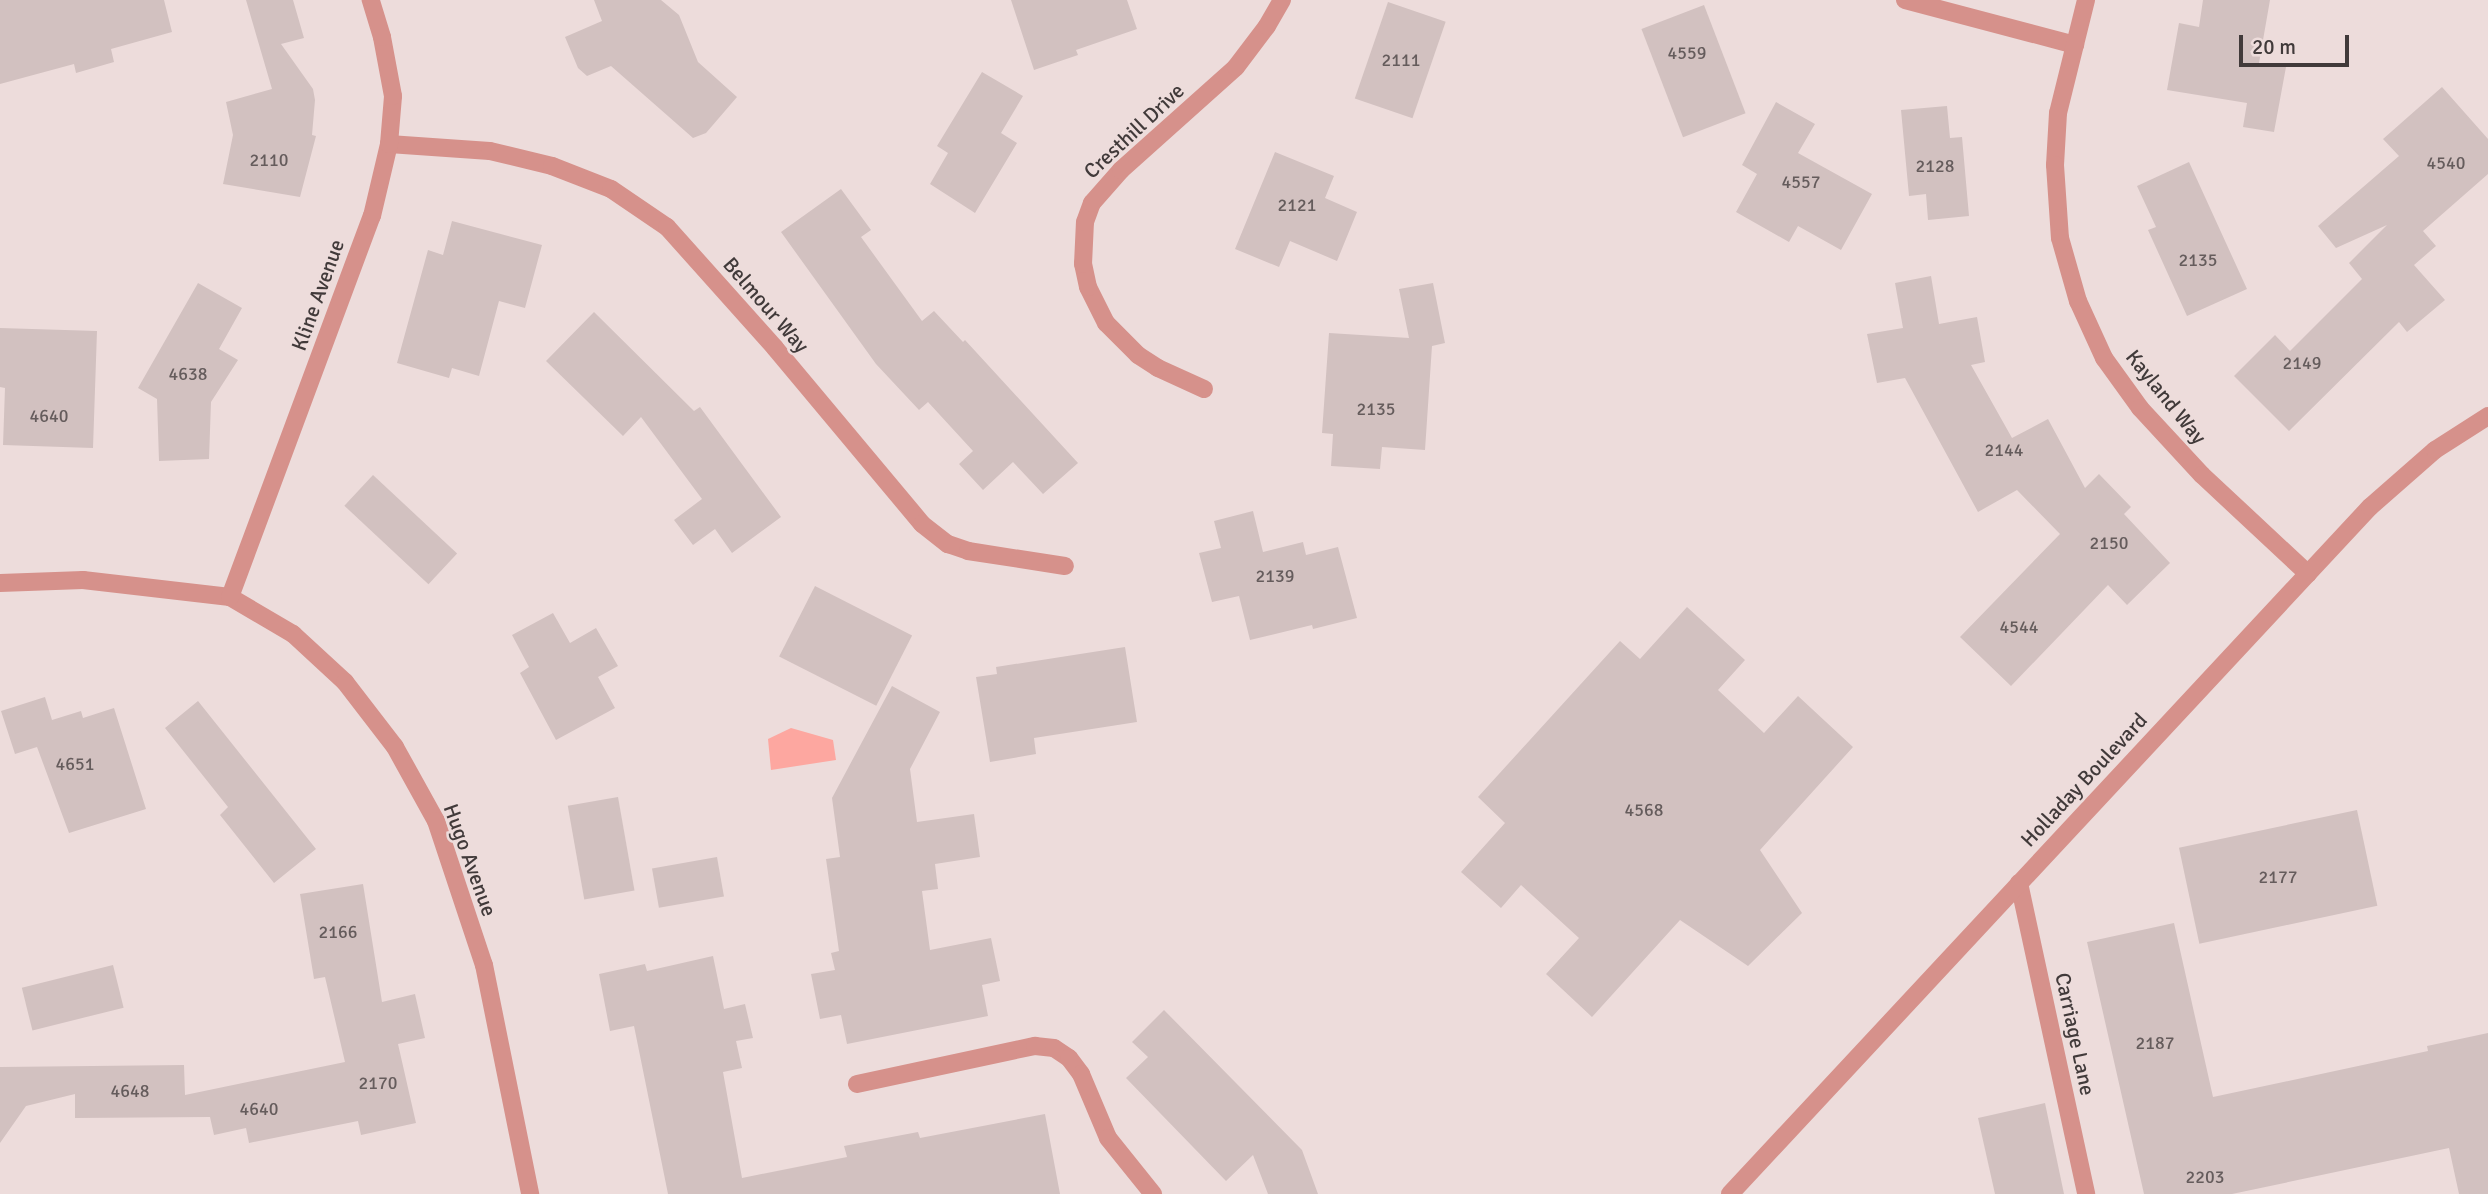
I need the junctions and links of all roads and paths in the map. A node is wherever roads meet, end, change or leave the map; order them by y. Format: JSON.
{"nodes":[{"id":1,"x":371,"y":0,"type":"edge"},
{"id":2,"x":1282,"y":0,"type":"edge"},
{"id":3,"x":1905,"y":0,"type":"edge"},
{"id":4,"x":2086,"y":0,"type":"edge"},
{"id":5,"x":2075,"y":46,"type":"junction"},
{"id":6,"x":389,"y":144,"type":"junction"},
{"id":7,"x":1204,"y":389,"type":"dead end"},
{"id":8,"x":2488,"y":416,"type":"edge"},
{"id":9,"x":1065,"y":566,"type":"dead end"},
{"id":10,"x":2308,"y":574,"type":"junction"},
{"id":11,"x":0,"y":583,"type":"edge"},
{"id":12,"x":230,"y":597,"type":"junction"},
{"id":13,"x":2019,"y":883,"type":"junction"},
{"id":14,"x":857,"y":1084,"type":"dead end"},
{"id":15,"x":530,"y":1194,"type":"edge"},
{"id":16,"x":1153,"y":1194,"type":"edge"},
{"id":17,"x":1730,"y":1194,"type":"edge"},
{"id":18,"x":2086,"y":1194,"type":"edge"}],
"edges":[{"from":1,"to":6,"type":"street","name":"Kline Avenue"},
{"from":2,"to":7,"type":"street","name":"Cresthill Drive"},
{"from":3,"to":5,"type":"street"},
{"from":4,"to":5,"type":"street","name":"Kayland Way"},
{"from":5,"to":10,"type":"street","name":"Kayland Way"},
{"from":6,"to":9,"type":"street","name":"Belmour Way"},
{"from":6,"to":12,"type":"street","name":"Kline Avenue"},
{"from":8,"to":10,"type":"street","name":"Holladay Boulevard"},
{"from":10,"to":13,"type":"street","name":"Holladay Boulevard"},
{"from":11,"to":12,"type":"street","name":"Hugo Avenue"},
{"from":12,"to":15,"type":"street","name":"Hugo Avenue"},
{"from":13,"to":17,"type":"street","name":"Holladay Boulevard"},
{"from":13,"to":18,"type":"street","name":"Carriage Lane"},
{"from":14,"to":16,"type":"street"}]}
